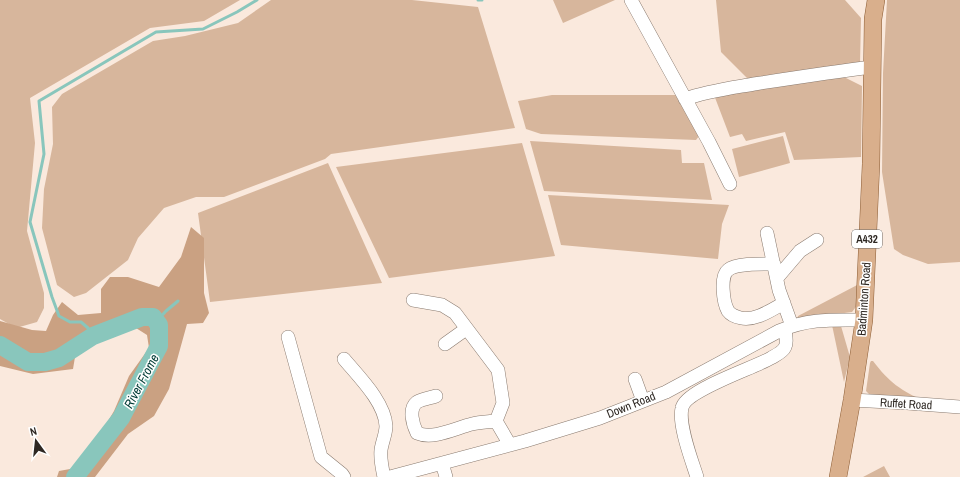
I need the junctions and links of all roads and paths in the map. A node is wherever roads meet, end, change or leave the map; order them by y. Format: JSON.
{"nodes":[{"id":1,"x":631,"y":0,"type":"edge"},
{"id":2,"x":876,"y":0,"type":"edge"},
{"id":3,"x":872,"y":67,"type":"junction"},
{"id":4,"x":685,"y":98,"type":"junction"},
{"id":5,"x":730,"y":184,"type":"dead end"},
{"id":6,"x":767,"y":233,"type":"dead end"},
{"id":7,"x":817,"y":240,"type":"dead end"},
{"id":8,"x":774,"y":264,"type":"junction"},
{"id":9,"x":777,"y":278,"type":"junction"},
{"id":10,"x":413,"y":300,"type":"dead end"},
{"id":11,"x":784,"y":303,"type":"junction"},
{"id":12,"x":864,"y":320,"type":"junction"},
{"id":13,"x":788,"y":327,"type":"junction"},
{"id":14,"x":466,"y":329,"type":"junction"},
{"id":15,"x":288,"y":338,"type":"dead end"},
{"id":16,"x":445,"y":344,"type":"dead end"},
{"id":17,"x":344,"y":359,"type":"dead end"},
{"id":18,"x":635,"y":379,"type":"dead end"},
{"id":19,"x":436,"y":396,"type":"dead end"},
{"id":20,"x":852,"y":400,"type":"junction"},
{"id":21,"x":643,"y":401,"type":"junction"},
{"id":22,"x":960,"y":408,"type":"edge"},
{"id":23,"x":496,"y":422,"type":"junction"},
{"id":24,"x":510,"y":445,"type":"junction"},
{"id":25,"x":442,"y":463,"type":"junction"},
{"id":26,"x":344,"y":477,"type":"edge"},
{"id":27,"x":384,"y":477,"type":"edge"},
{"id":28,"x":390,"y":477,"type":"edge"},
{"id":29,"x":446,"y":477,"type":"edge"},
{"id":30,"x":697,"y":477,"type":"edge"},
{"id":31,"x":838,"y":477,"type":"edge"}],
"edges":[{"from":1,"to":4,"type":"street"},
{"from":2,"to":3,"type":"main road","name":"Badminton Road","number":"A432"},
{"from":3,"to":4,"type":"street"},
{"from":3,"to":12,"type":"main road","name":"Badminton Road","number":"A432"},
{"from":4,"to":5,"type":"street"},
{"from":6,"to":8,"type":"street"},
{"from":7,"to":9,"type":"street"},
{"from":8,"to":9,"type":"street"},
{"from":8,"to":11,"type":"street"},
{"from":9,"to":11,"type":"street"},
{"from":10,"to":14,"type":"street"},
{"from":11,"to":13,"type":"street"},
{"from":12,"to":13,"type":"street","name":"Down Road"},
{"from":12,"to":20,"type":"main road","name":"Badminton Road","number":"A432"},
{"from":13,"to":21,"type":"street","name":"Down Road"},
{"from":13,"to":30,"type":"street"},
{"from":14,"to":16,"type":"street"},
{"from":14,"to":23,"type":"street"},
{"from":15,"to":26,"type":"street"},
{"from":17,"to":27,"type":"street"},
{"from":18,"to":21,"type":"street"},
{"from":19,"to":23,"type":"street"},
{"from":20,"to":22,"type":"street","name":"Ruffet Road"},
{"from":20,"to":31,"type":"main road","name":"Badminton Road","number":"A432"},
{"from":21,"to":24,"type":"street","name":"Down Road"},
{"from":23,"to":24,"type":"street"},
{"from":24,"to":25,"type":"street","name":"Down Road"},
{"from":25,"to":28,"type":"street","name":"Down Road"},
{"from":25,"to":29,"type":"street"}]}
